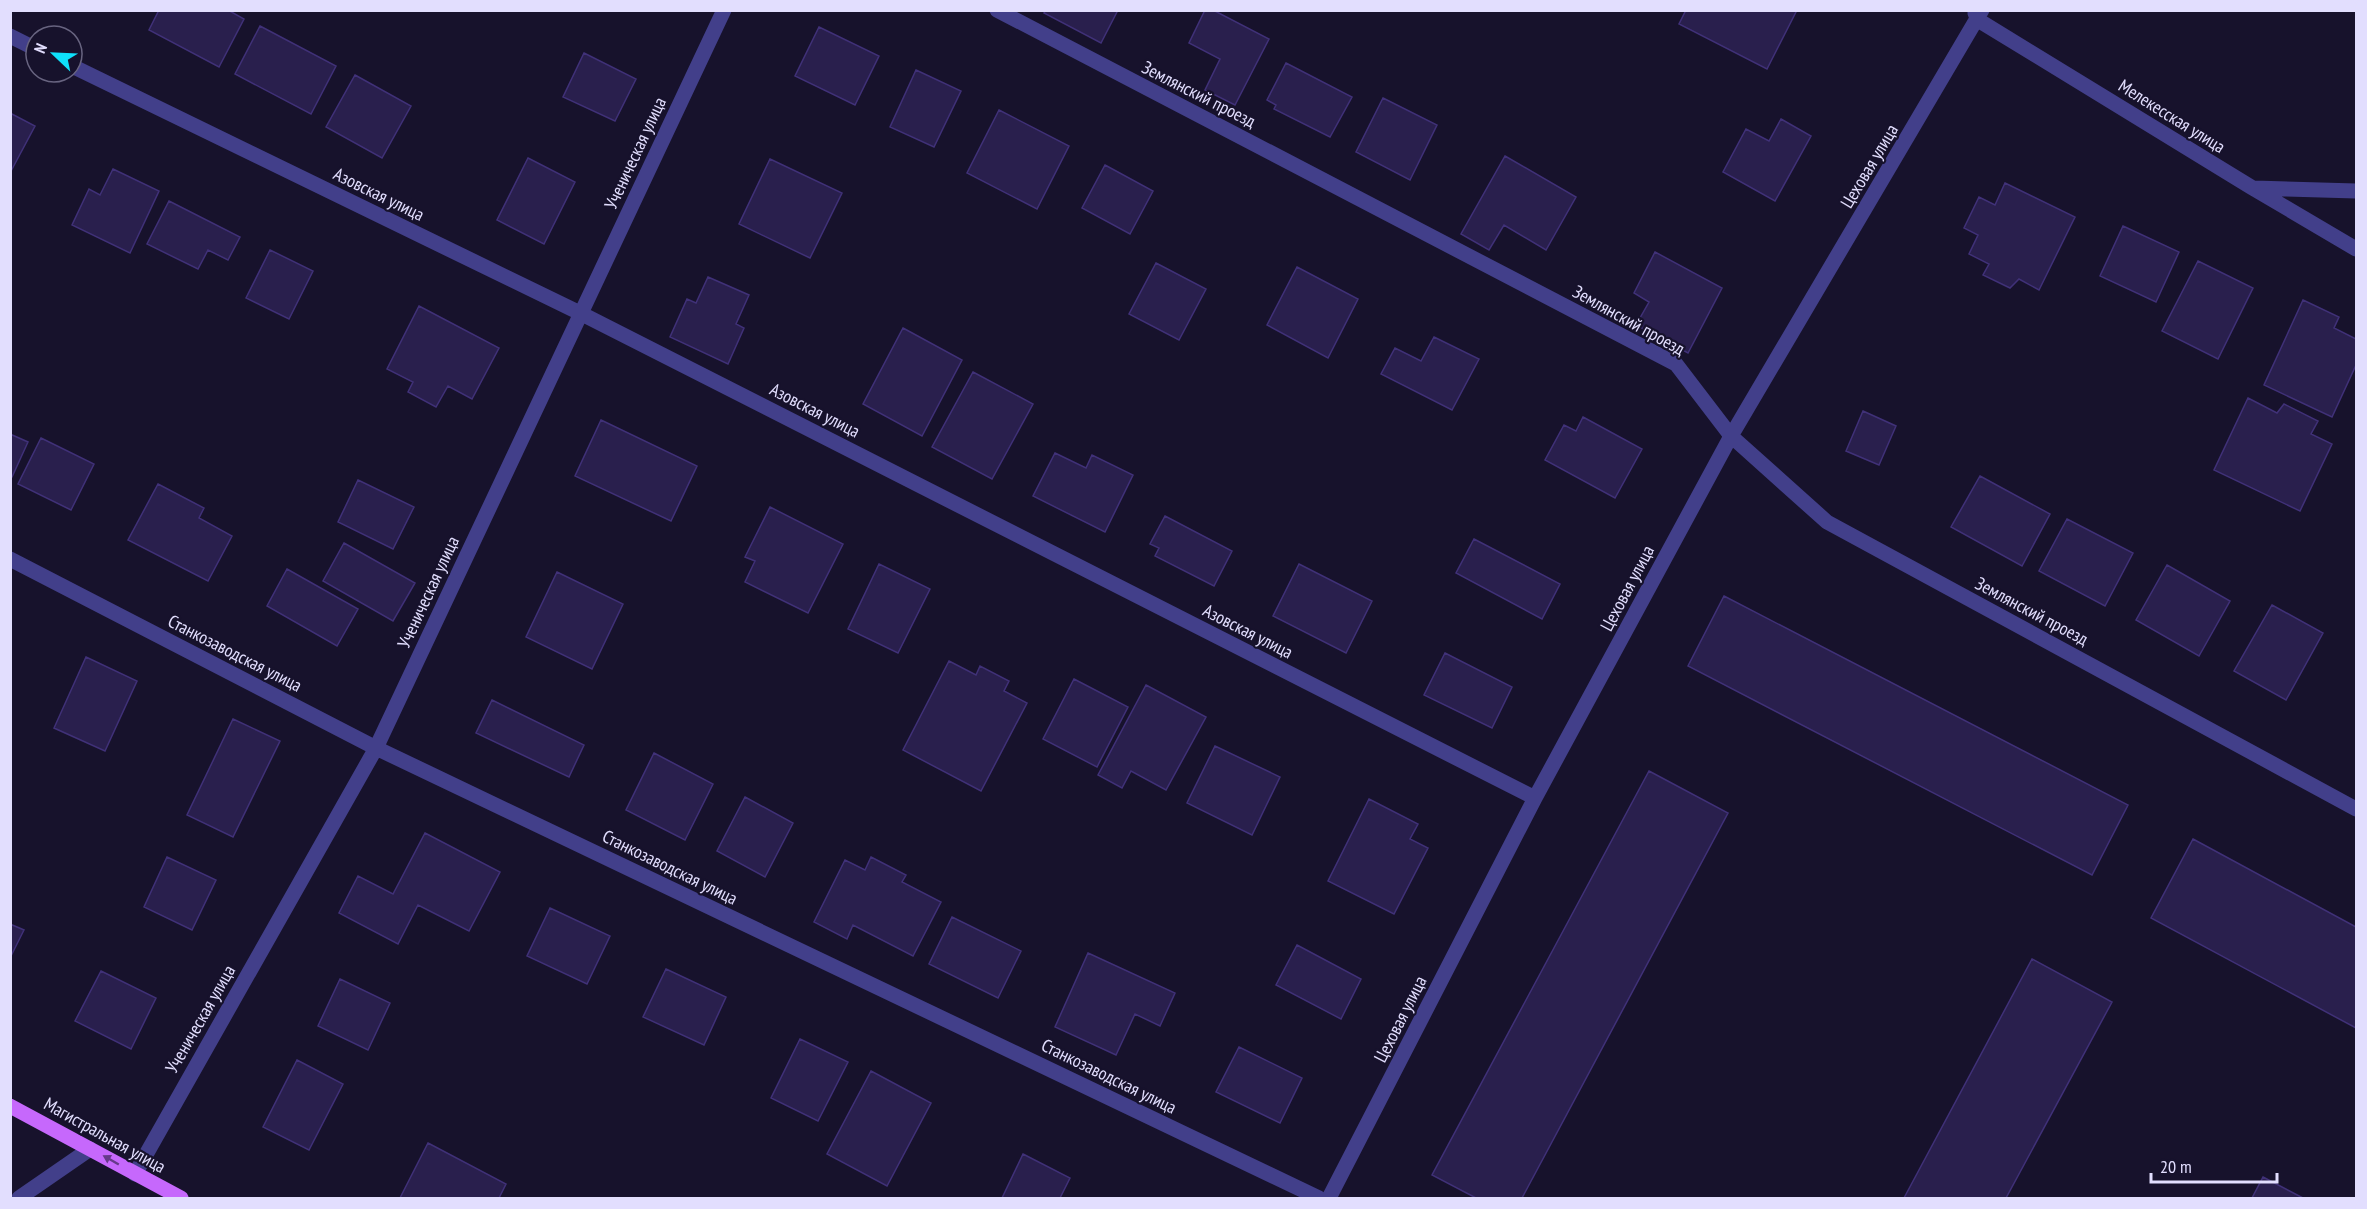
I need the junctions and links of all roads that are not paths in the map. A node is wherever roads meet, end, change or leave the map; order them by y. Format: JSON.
{"nodes":[{"id":1,"x":724,"y":10,"type":"edge"},
{"id":2,"x":997,"y":10,"type":"edge"},
{"id":3,"x":1978,"y":14,"type":"edge"},
{"id":4,"x":10,"y":36,"type":"edge"},
{"id":5,"x":24,"y":43,"type":"edge"},
{"id":6,"x":84,"y":72,"type":"edge"},
{"id":7,"x":2251,"y":188,"type":"junction"},
{"id":8,"x":2356,"y":191,"type":"edge"},
{"id":9,"x":2356,"y":249,"type":"edge"},
{"id":10,"x":580,"y":313,"type":"junction"},
{"id":11,"x":1731,"y":436,"type":"junction"},
{"id":12,"x":10,"y":559,"type":"edge"},
{"id":13,"x":376,"y":748,"type":"junction"},
{"id":14,"x":1535,"y":798,"type":"junction"},
{"id":15,"x":2356,"y":809,"type":"edge"},
{"id":16,"x":10,"y":1106,"type":"edge"},
{"id":17,"x":90,"y":1149,"type":"junction"},
{"id":18,"x":135,"y":1174,"type":"junction"},
{"id":19,"x":19,"y":1198,"type":"edge"},
{"id":20,"x":181,"y":1198,"type":"edge"},
{"id":21,"x":1319,"y":1198,"type":"edge"},
{"id":22,"x":1329,"y":1198,"type":"edge"}],
"edges":[{"from":1,"to":10,"type":"street","name":"Ученическая улица"},
{"from":2,"to":11,"type":"street","name":"Землянский проезд"},
{"from":3,"to":7,"type":"street","name":"Мелекесская улица"},
{"from":3,"to":11,"type":"street","name":"Цеховая улица"},
{"from":4,"to":5,"type":"street"},
{"from":6,"to":10,"type":"street","name":"Азовская улица"},
{"from":7,"to":8,"type":"street"},
{"from":7,"to":9,"type":"street","name":"Мелекесская улица"},
{"from":10,"to":13,"type":"street","name":"Ученическая улица"},
{"from":10,"to":14,"type":"street","name":"Азовская улица"},
{"from":11,"to":14,"type":"street","name":"Цеховая улица"},
{"from":11,"to":15,"type":"street","name":"Землянский проезд"},
{"from":12,"to":13,"type":"street","name":"Станкозаводская улица"},
{"from":13,"to":18,"type":"street","name":"Ученическая улица"},
{"from":13,"to":21,"type":"street","name":"Станкозаводская улица"},
{"from":14,"to":22,"type":"street","name":"Цеховая улица"},
{"from":16,"to":17,"type":"main road","name":"Магистральная улица"},
{"from":18,"to":17,"type":"main road","name":"Магистральная улица","one_way":true},
{"from":17,"to":19,"type":"street"},
{"from":18,"to":20,"type":"main road","name":"Магистральная улица"}]}
